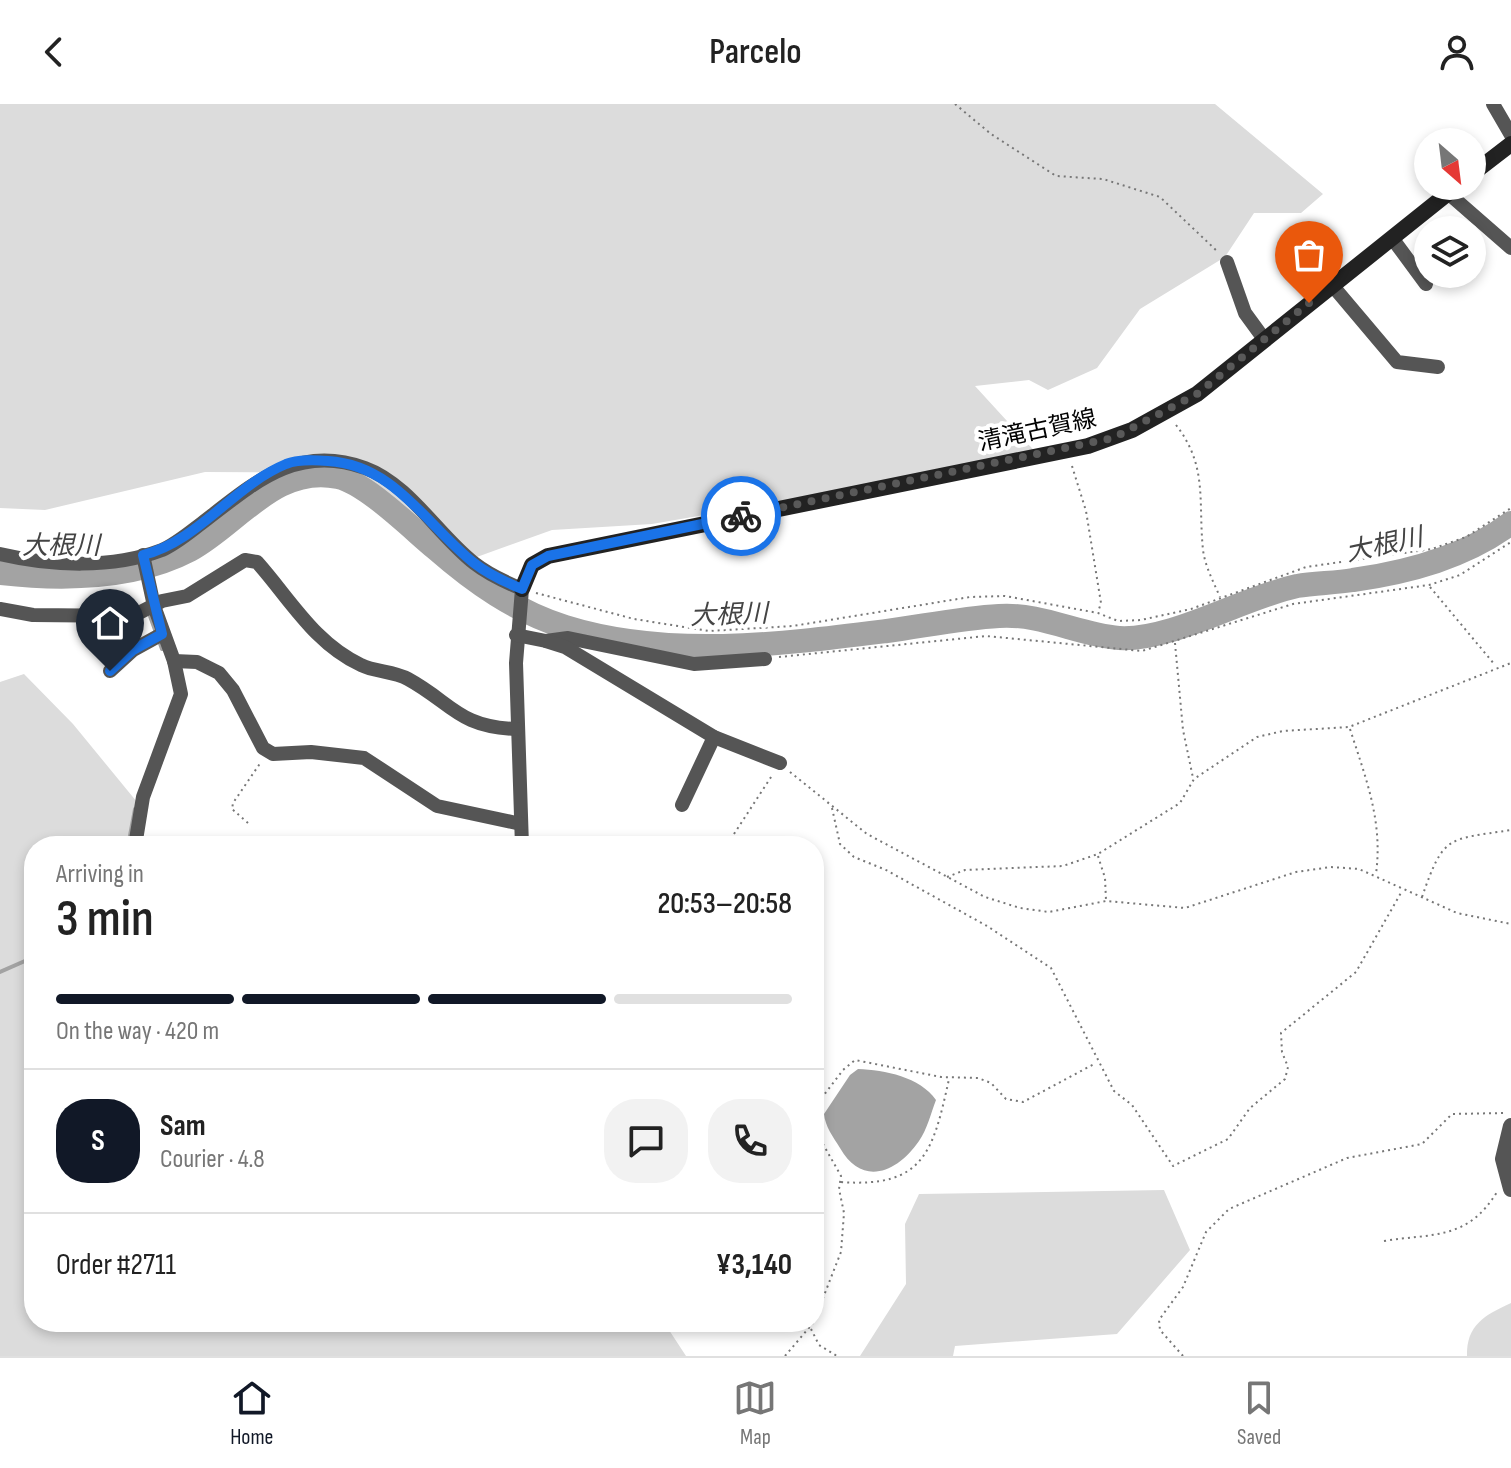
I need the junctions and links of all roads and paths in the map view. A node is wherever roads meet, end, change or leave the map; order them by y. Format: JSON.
{"nodes":[{"id":1,"x":955,"y":104,"type":"edge"},
{"id":2,"x":1493,"y":104,"type":"edge"},
{"id":3,"x":1511,"y":135,"type":"edge"},
{"id":4,"x":1511,"y":144,"type":"edge"},
{"id":5,"x":1486,"y":163,"type":"edge"},
{"id":6,"x":1439,"y":200,"type":"edge"},
{"id":7,"x":1464,"y":200,"type":"edge"},
{"id":8,"x":1392,"y":238,"type":"junction"},
{"id":9,"x":1511,"y":248,"type":"edge"},
{"id":10,"x":1227,"y":262,"type":"joint"},
{"id":11,"x":1414,"y":268,"type":"edge"},
{"id":12,"x":1332,"y":285,"type":"junction"},
{"id":13,"x":1264,"y":339,"type":"junction"},
{"id":14,"x":1438,"y":367,"type":"dead end"},
{"id":15,"x":1167,"y":413,"type":"junction"},
{"id":16,"x":1067,"y":449,"type":"junction"},
{"id":17,"x":1511,"y":508,"type":"edge"},
{"id":18,"x":1511,"y":542,"type":"edge"},
{"id":19,"x":0,"y":554,"type":"edge"},
{"id":20,"x":143,"y":555,"type":"junction"},
{"id":21,"x":1429,"y":585,"type":"junction"},
{"id":22,"x":522,"y":589,"type":"junction"},
{"id":23,"x":1220,"y":598,"type":"junction"},
{"id":24,"x":154,"y":606,"type":"junction"},
{"id":25,"x":0,"y":609,"type":"edge"},
{"id":26,"x":1098,"y":613,"type":"junction"},
{"id":27,"x":162,"y":634,"type":"junction"},
{"id":28,"x":516,"y":635,"type":"junction"},
{"id":29,"x":546,"y":641,"type":"junction"},
{"id":30,"x":1175,"y":643,"type":"junction"},
{"id":31,"x":765,"y":659,"type":"joint"},
{"id":32,"x":174,"y":661,"type":"junction"},
{"id":33,"x":1511,"y":663,"type":"edge"},
{"id":34,"x":1495,"y":666,"type":"junction"},
{"id":35,"x":110,"y":671,"type":"dead end"},
{"id":36,"x":1349,"y":727,"type":"junction"},
{"id":37,"x":516,"y":729,"type":"junction"},
{"id":38,"x":714,"y":737,"type":"junction"},
{"id":39,"x":269,"y":752,"type":"junction"},
{"id":40,"x":780,"y":763,"type":"junction"},
{"id":41,"x":1194,"y":779,"type":"junction"},
{"id":42,"x":682,"y":805,"type":"dead end"},
{"id":43,"x":832,"y":808,"type":"junction"},
{"id":44,"x":248,"y":823,"type":"dead end"},
{"id":45,"x":521,"y":824,"type":"junction"},
{"id":46,"x":1511,"y":830,"type":"edge"},
{"id":47,"x":734,"y":834,"type":"dead end"},
{"id":48,"x":137,"y":836,"type":"edge"},
{"id":49,"x":522,"y":836,"type":"edge"},
{"id":50,"x":1098,"y":854,"type":"junction"},
{"id":51,"x":1376,"y":875,"type":"junction"},
{"id":52,"x":947,"y":877,"type":"junction"},
{"id":53,"x":1402,"y":891,"type":"junction"},
{"id":54,"x":1421,"y":899,"type":"junction"},
{"id":55,"x":1106,"y":901,"type":"junction"},
{"id":56,"x":1511,"y":924,"type":"edge"},
{"id":57,"x":1098,"y":1062,"type":"junction"},
{"id":58,"x":949,"y":1078,"type":"junction"},
{"id":59,"x":824,"y":1095,"type":"edge"},
{"id":60,"x":1511,"y":1116,"type":"edge"},
{"id":61,"x":1511,"y":1126,"type":"edge"},
{"id":62,"x":824,"y":1146,"type":"edge"},
{"id":63,"x":1494,"y":1180,"type":"dead end"},
{"id":64,"x":840,"y":1182,"type":"junction"},
{"id":65,"x":1511,"y":1189,"type":"edge"},
{"id":66,"x":1384,"y":1241,"type":"dead end"},
{"id":67,"x":824,"y":1295,"type":"edge"},
{"id":68,"x":807,"y":1332,"type":"edge"},
{"id":69,"x":813,"y":1332,"type":"edge"},
{"id":70,"x":785,"y":1356,"type":"edge"},
{"id":71,"x":837,"y":1356,"type":"edge"},
{"id":72,"x":1183,"y":1356,"type":"edge"}],
"edges":[{"from":1,"to":10,"type":"path"},
{"from":2,"to":3,"type":"street"},
{"from":4,"to":5,"type":"main road"},
{"from":6,"to":8,"type":"main road","name":"清滝古賀線"},
{"from":7,"to":9,"type":"street"},
{"from":8,"to":11,"type":"street"},
{"from":8,"to":12,"type":"main road","name":"清滝古賀線"},
{"from":10,"to":13,"type":"street"},
{"from":12,"to":13,"type":"main road","name":"清滝古賀線"},
{"from":12,"to":14,"type":"street"},
{"from":13,"to":15,"type":"main road","name":"清滝古賀線"},
{"from":15,"to":16,"type":"main road","name":"清滝古賀線"},
{"from":15,"to":23,"type":"path"},
{"from":16,"to":22,"type":"main road","name":"清滝古賀線"},
{"from":16,"to":26,"type":"path"},
{"from":17,"to":23,"type":"path"},
{"from":18,"to":21,"type":"path"},
{"from":19,"to":20,"type":"street"},
{"from":20,"to":22,"type":"street"},
{"from":20,"to":24,"type":"street"},
{"from":21,"to":30,"type":"path"},
{"from":21,"to":34,"type":"path"},
{"from":22,"to":26,"type":"path"},
{"from":22,"to":28,"type":"street"},
{"from":23,"to":26,"type":"path"},
{"from":24,"to":25,"type":"street"},
{"from":24,"to":27,"type":"street"},
{"from":24,"to":37,"type":"street"},
{"from":27,"to":32,"type":"street"},
{"from":27,"to":35,"type":"street"},
{"from":28,"to":29,"type":"street"},
{"from":28,"to":37,"type":"street"},
{"from":29,"to":31,"type":"street"},
{"from":29,"to":38,"type":"street"},
{"from":30,"to":31,"type":"path"},
{"from":30,"to":41,"type":"path"},
{"from":32,"to":39,"type":"street"},
{"from":32,"to":48,"type":"street"},
{"from":33,"to":34,"type":"path"},
{"from":34,"to":36,"type":"path"},
{"from":36,"to":41,"type":"path"},
{"from":36,"to":51,"type":"path"},
{"from":37,"to":45,"type":"street"},
{"from":38,"to":40,"type":"street"},
{"from":38,"to":42,"type":"street"},
{"from":39,"to":44,"type":"path"},
{"from":39,"to":45,"type":"street"},
{"from":40,"to":43,"type":"path"},
{"from":40,"to":47,"type":"path"},
{"from":41,"to":50,"type":"path"},
{"from":43,"to":52,"type":"path"},
{"from":43,"to":57,"type":"path"},
{"from":45,"to":49,"type":"street"},
{"from":46,"to":54,"type":"path"},
{"from":50,"to":52,"type":"path"},
{"from":50,"to":55,"type":"path"},
{"from":51,"to":53,"type":"path"},
{"from":51,"to":55,"type":"path"},
{"from":52,"to":55,"type":"path"},
{"from":53,"to":54,"type":"path"},
{"from":53,"to":57,"type":"path"},
{"from":54,"to":56,"type":"path"},
{"from":57,"to":58,"type":"path"},
{"from":58,"to":59,"type":"path"},
{"from":58,"to":64,"type":"path"},
{"from":60,"to":72,"type":"path"},
{"from":61,"to":65,"type":"street"},
{"from":62,"to":64,"type":"path"},
{"from":63,"to":66,"type":"path"},
{"from":64,"to":67,"type":"path"},
{"from":68,"to":70,"type":"path"},
{"from":69,"to":71,"type":"path"}]}
